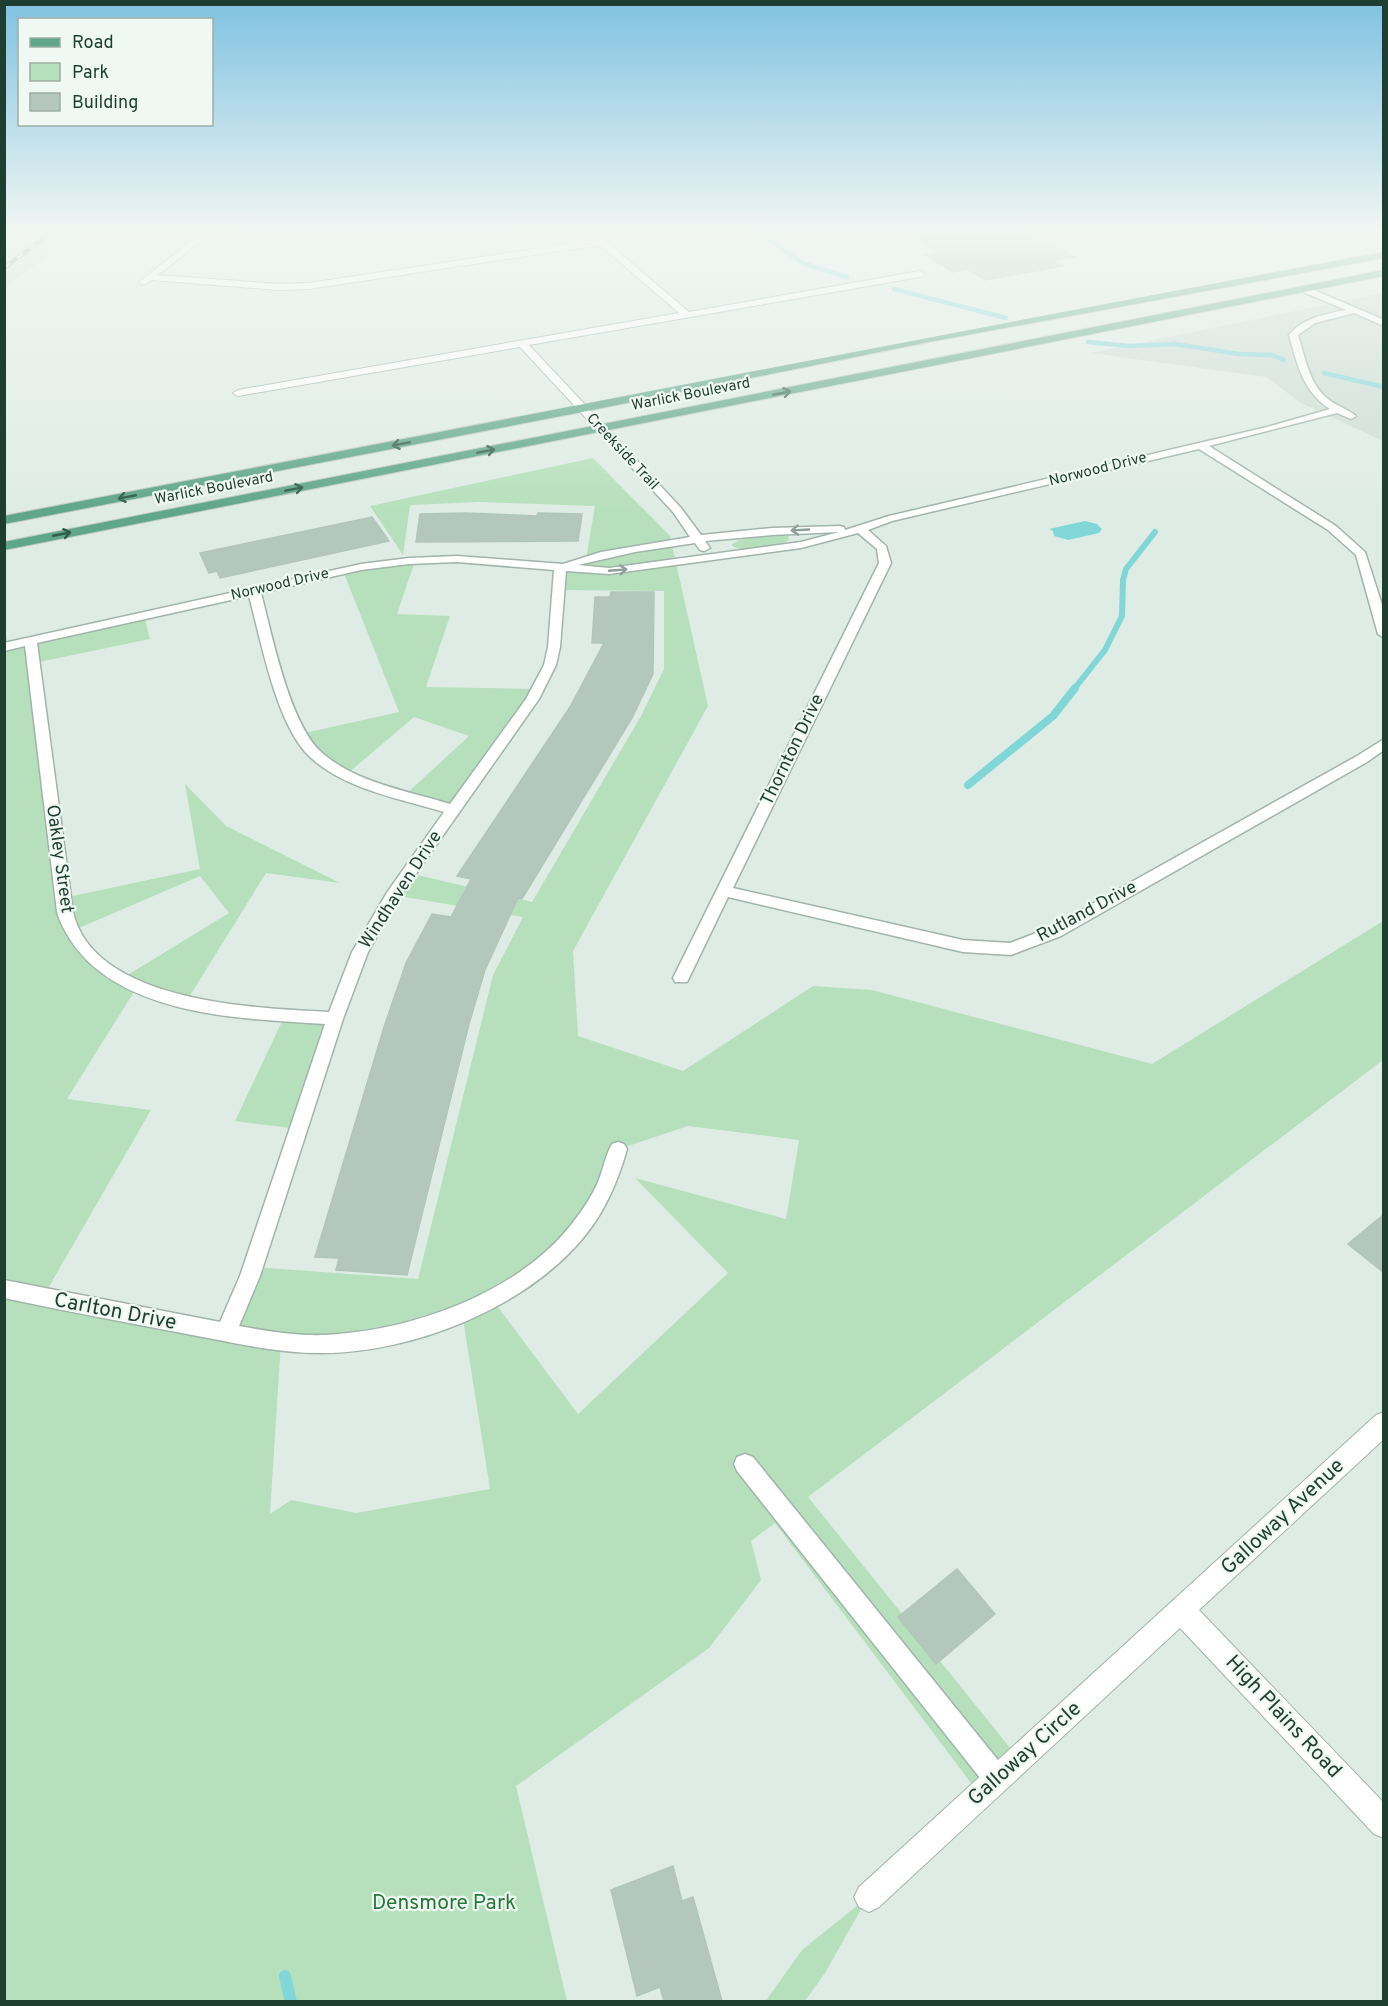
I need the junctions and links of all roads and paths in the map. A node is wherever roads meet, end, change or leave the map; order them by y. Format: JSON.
{"nodes":[{"id":1,"x":633,"y":325,"type":"edge"},
{"id":2,"x":1005,"y":325,"type":"edge"},
{"id":3,"x":1125,"y":325,"type":"edge"},
{"id":4,"x":1304,"y":325,"type":"edge"},
{"id":5,"x":523,"y":344,"type":"junction"},
{"id":6,"x":238,"y":393,"type":"dead end"},
{"id":7,"x":582,"y":410,"type":"junction"},
{"id":8,"x":1337,"y":410,"type":"junction"},
{"id":9,"x":1351,"y":416,"type":"dead end"},
{"id":10,"x":601,"y":429,"type":"junction"},
{"id":11,"x":1200,"y":445,"type":"junction"},
{"id":12,"x":4,"y":520,"type":"edge"},
{"id":13,"x":859,"y":528,"type":"junction"},
{"id":14,"x":699,"y":540,"type":"junction"},
{"id":15,"x":4,"y":546,"type":"edge"},
{"id":16,"x":712,"y":562,"type":"junction"},
{"id":17,"x":560,"y":567,"type":"junction"},
{"id":18,"x":254,"y":591,"type":"junction"},
{"id":19,"x":1383,"y":634,"type":"edge"},
{"id":20,"x":31,"y":641,"type":"junction"},
{"id":21,"x":4,"y":647,"type":"edge"},
{"id":22,"x":1383,"y":743,"type":"edge"},
{"id":23,"x":453,"y":810,"type":"junction"},
{"id":24,"x":724,"y":891,"type":"junction"},
{"id":25,"x":681,"y":978,"type":"dead end"},
{"id":26,"x":335,"y":1019,"type":"junction"},
{"id":27,"x":618,"y":1149,"type":"dead end"},
{"id":28,"x":4,"y":1289,"type":"edge"},
{"id":29,"x":226,"y":1332,"type":"junction"},
{"id":30,"x":1383,"y":1423,"type":"edge"},
{"id":31,"x":746,"y":1464,"type":"dead end"},
{"id":32,"x":1182,"y":1611,"type":"junction"},
{"id":33,"x":997,"y":1779,"type":"junction"},
{"id":34,"x":1383,"y":1824,"type":"edge"},
{"id":35,"x":868,"y":1897,"type":"dead end"}],
"edges":[{"from":1,"to":5,"type":"street"},
{"from":2,"to":7,"type":"main road","name":"Warlick Boulevard"},
{"from":10,"to":3,"type":"main road","name":"Warlick Boulevard","one_way":true},
{"from":4,"to":8,"type":"lane"},
{"from":5,"to":6,"type":"street"},
{"from":5,"to":7,"type":"street","name":"Creekside Trail"},
{"from":7,"to":10,"type":"street","name":"Creekside Trail"},
{"from":7,"to":12,"type":"main road","name":"Warlick Boulevard","one_way":true},
{"from":8,"to":9,"type":"lane"},
{"from":8,"to":11,"type":"lane","name":"Norwood Drive"},
{"from":10,"to":14,"type":"lane","name":"Creekside Trail"},
{"from":15,"to":10,"type":"main road","name":"Warlick Boulevard","one_way":true},
{"from":11,"to":13,"type":"lane","name":"Norwood Drive"},
{"from":11,"to":19,"type":"lane"},
{"from":13,"to":14,"type":"lane","name":"Norwood Drive","one_way":true},
{"from":13,"to":16,"type":"lane","name":"Norwood Drive"},
{"from":13,"to":24,"type":"lane","name":"Thornton Drive"},
{"from":14,"to":16,"type":"lane","name":"Creekside Trail"},
{"from":14,"to":17,"type":"lane","name":"Norwood Drive"},
{"from":17,"to":16,"type":"lane","name":"Norwood Drive","one_way":true},
{"from":17,"to":18,"type":"lane","name":"Norwood Drive"},
{"from":17,"to":23,"type":"lane","name":"Windhaven Drive"},
{"from":18,"to":20,"type":"lane","name":"Norwood Drive"},
{"from":18,"to":23,"type":"lane"},
{"from":20,"to":21,"type":"lane","name":"Norwood Drive"},
{"from":20,"to":26,"type":"lane","name":"Oakley Street"},
{"from":22,"to":24,"type":"lane","name":"Rutland Drive"},
{"from":23,"to":26,"type":"lane","name":"Windhaven Drive"},
{"from":24,"to":25,"type":"lane","name":"Thornton Drive"},
{"from":26,"to":29,"type":"lane","name":"Windhaven Drive"},
{"from":27,"to":29,"type":"lane","name":"Carlton Drive"},
{"from":28,"to":29,"type":"lane","name":"Carlton Drive"},
{"from":30,"to":32,"type":"street","name":"Galloway Avenue"},
{"from":31,"to":33,"type":"lane"},
{"from":32,"to":33,"type":"street","name":"Galloway Circle"},
{"from":32,"to":34,"type":"street","name":"High Plains Road"},
{"from":33,"to":35,"type":"street","name":"Galloway Circle"}]}
